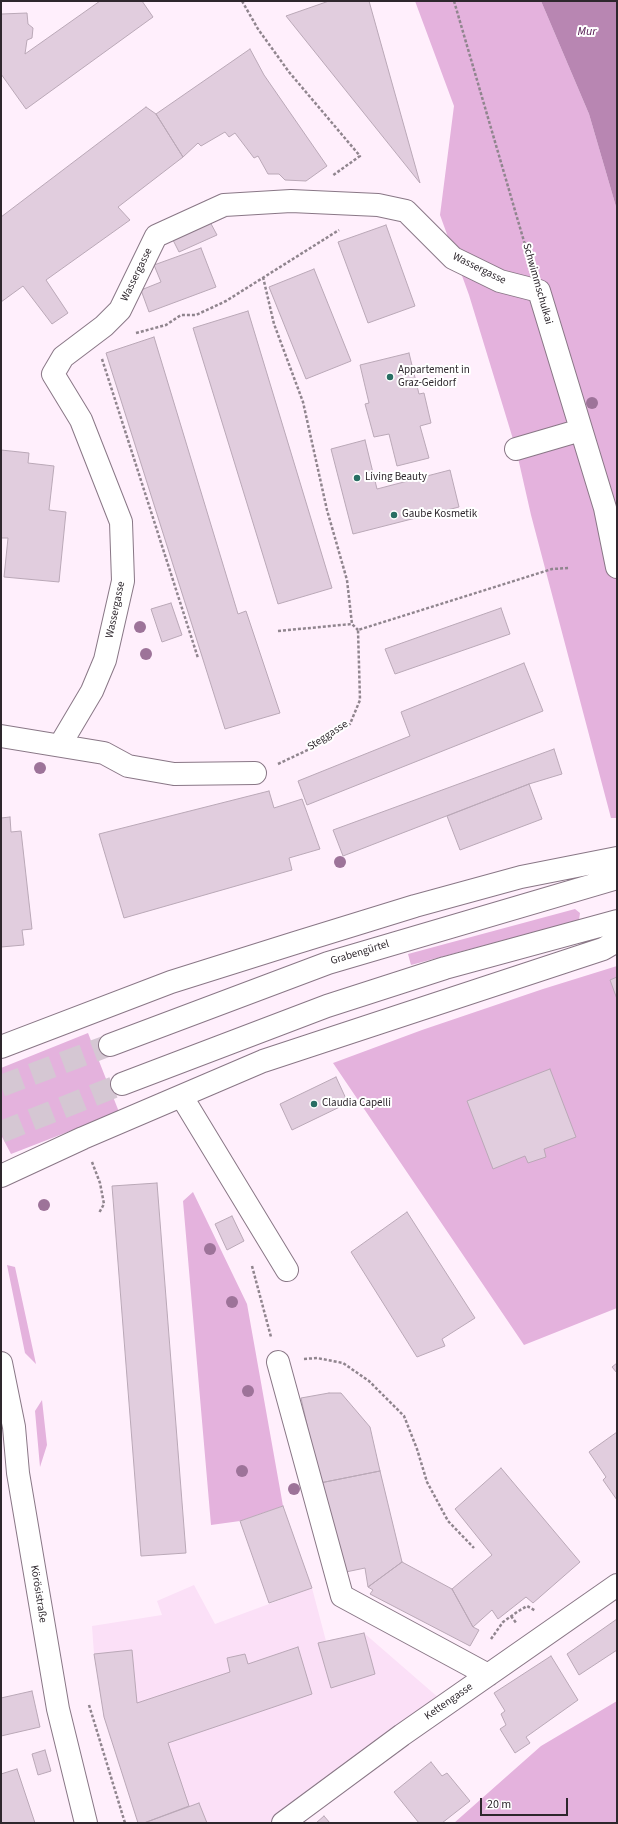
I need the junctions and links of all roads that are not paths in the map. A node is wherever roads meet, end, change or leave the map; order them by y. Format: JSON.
{"nodes":[{"id":1,"x":539,"y":291,"type":"joint"},
{"id":2,"x":581,"y":430,"type":"junction"},
{"id":3,"x":516,"y":449,"type":"dead end"},
{"id":4,"x":617,"y":567,"type":"edge"},
{"id":5,"x":1,"y":736,"type":"edge"},
{"id":6,"x":60,"y":745,"type":"junction"},
{"id":7,"x":255,"y":773,"type":"road end"},
{"id":8,"x":617,"y":858,"type":"edge"},
{"id":9,"x":617,"y":878,"type":"edge"},
{"id":10,"x":617,"y":921,"type":"edge"},
{"id":11,"x":617,"y":941,"type":"edge"},
{"id":12,"x":110,"y":1045,"type":"tunnel mouth"},
{"id":13,"x":1,"y":1047,"type":"edge"},
{"id":14,"x":122,"y":1084,"type":"tunnel mouth"},
{"id":15,"x":182,"y":1097,"type":"junction"},
{"id":16,"x":1,"y":1176,"type":"edge"},
{"id":17,"x":287,"y":1270,"type":"dead end"},
{"id":18,"x":1,"y":1362,"type":"edge"},
{"id":19,"x":278,"y":1362,"type":"road end"},
{"id":20,"x":617,"y":1585,"type":"edge"},
{"id":21,"x":488,"y":1675,"type":"junction"},
{"id":22,"x":86,"y":1823,"type":"edge"},
{"id":23,"x":283,"y":1823,"type":"edge"}],
"edges":[{"from":1,"to":2,"type":"main road","name":"Schwimmschulkai"},
{"from":1,"to":6,"type":"main road","name":"Wassergasse"},
{"from":2,"to":3,"type":"main road"},
{"from":2,"to":4,"type":"main road","name":"Schwimmschulkai"},
{"from":5,"to":6,"type":"main road"},
{"from":6,"to":7,"type":"main road"},
{"from":8,"to":13,"type":"main road"},
{"from":9,"to":12,"type":"main road","name":"Grabengürtel"},
{"from":10,"to":14,"type":"main road"},
{"from":11,"to":15,"type":"main road"},
{"from":15,"to":16,"type":"main road"},
{"from":15,"to":17,"type":"main road"},
{"from":18,"to":22,"type":"main road","name":"Körösistraße"},
{"from":19,"to":21,"type":"main road"},
{"from":20,"to":21,"type":"main road","name":"Kettengasse"},
{"from":21,"to":23,"type":"main road","name":"Kettengasse"}]}
